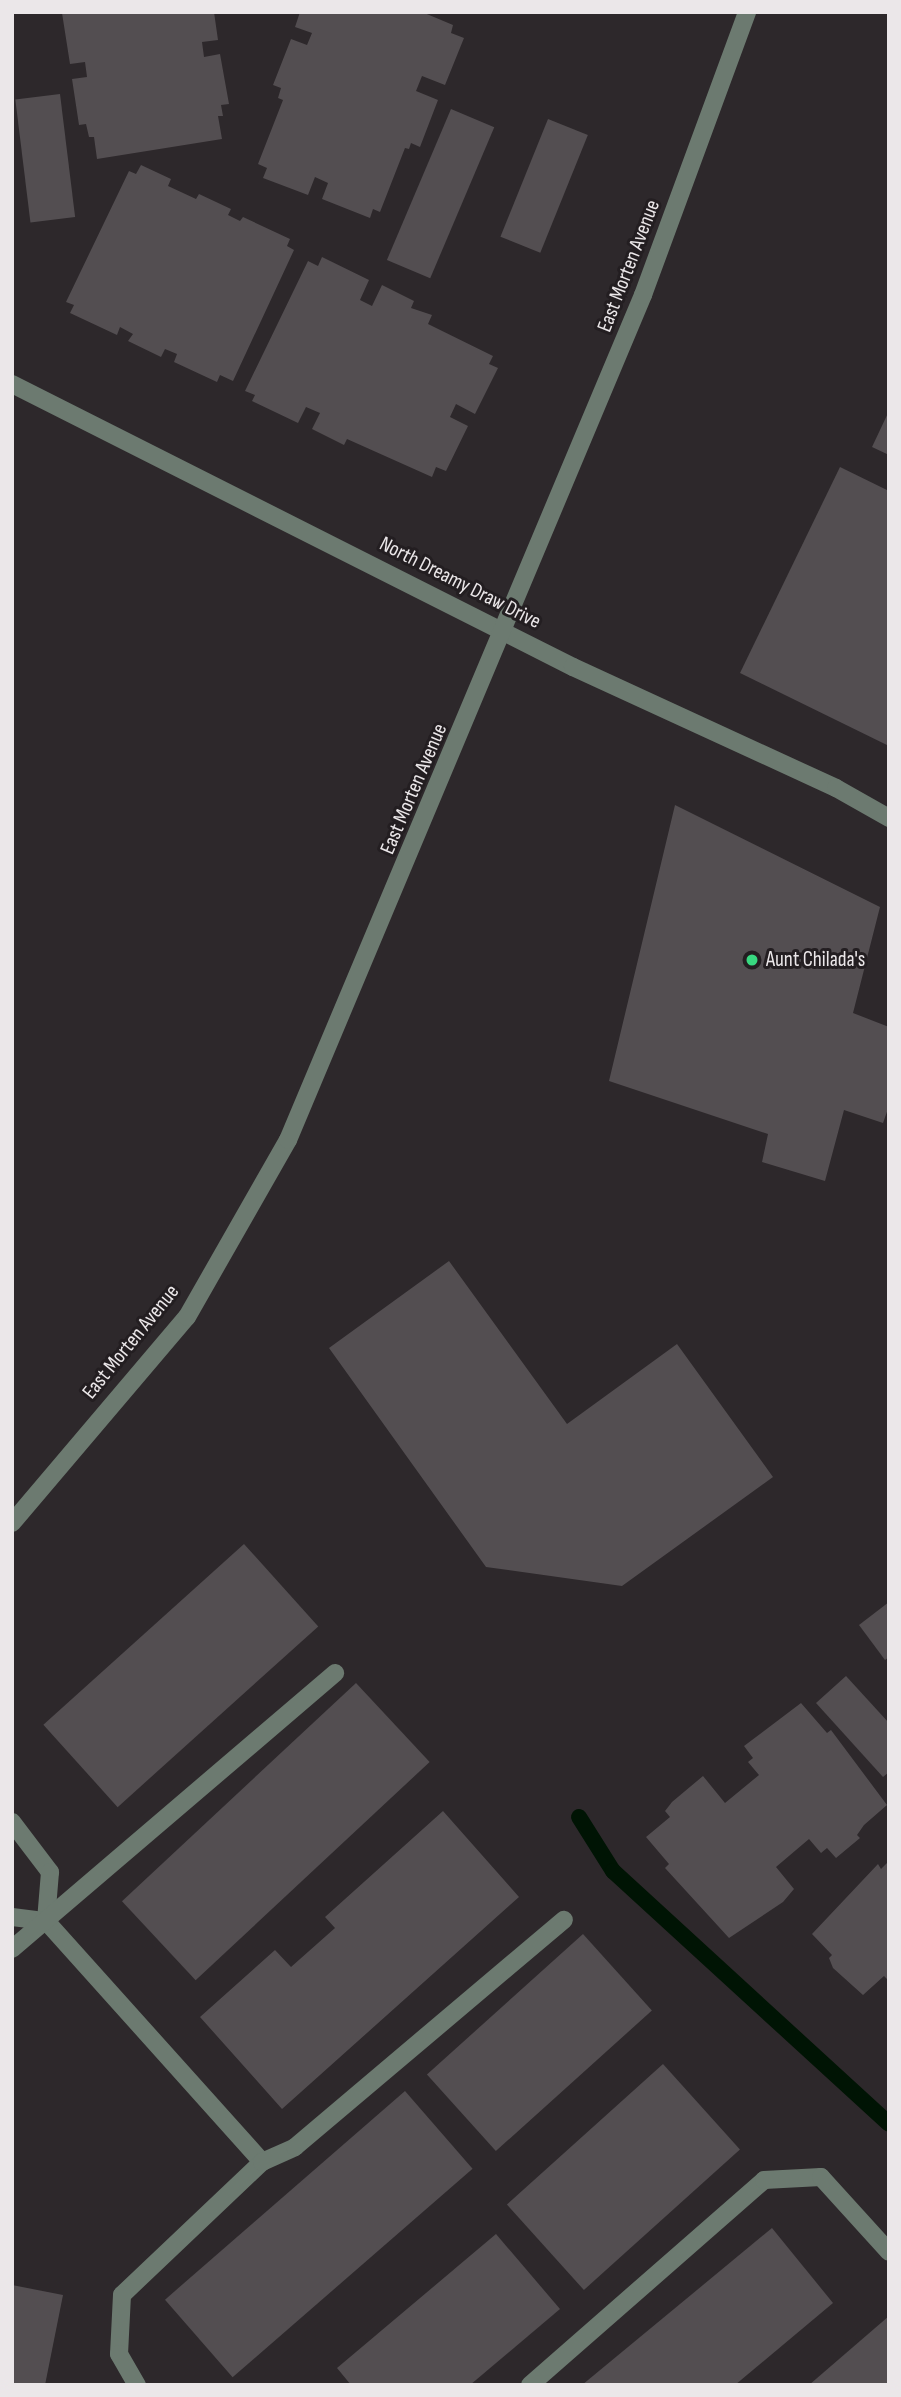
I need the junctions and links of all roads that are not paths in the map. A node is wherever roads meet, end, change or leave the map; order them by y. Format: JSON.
{"nodes":[{"id":1,"x":747,"y":12,"type":"edge"},
{"id":2,"x":12,"y":384,"type":"edge"},
{"id":3,"x":505,"y":631,"type":"junction"},
{"id":4,"x":889,"y":818,"type":"edge"},
{"id":5,"x":12,"y":1523,"type":"edge"},
{"id":6,"x":335,"y":1673,"type":"dead end"},
{"id":7,"x":12,"y":1822,"type":"edge"},
{"id":8,"x":12,"y":1917,"type":"edge"},
{"id":9,"x":564,"y":1920,"type":"dead end"},
{"id":10,"x":46,"y":1921,"type":"junction"},
{"id":11,"x":12,"y":1949,"type":"edge"},
{"id":12,"x":262,"y":2162,"type":"junction"},
{"id":13,"x":889,"y":2252,"type":"edge"},
{"id":14,"x":133,"y":2384,"type":"edge"},
{"id":15,"x":530,"y":2385,"type":"edge"}],
"edges":[{"from":1,"to":3,"type":"street","name":"East Morten Avenue"},
{"from":2,"to":3,"type":"street","name":"North Dreamy Draw Drive"},
{"from":3,"to":4,"type":"street","name":"North Dreamy Draw Drive"},
{"from":3,"to":5,"type":"street","name":"East Morten Avenue"},
{"from":6,"to":10,"type":"street"},
{"from":7,"to":10,"type":"street"},
{"from":8,"to":10,"type":"street"},
{"from":9,"to":12,"type":"street"},
{"from":10,"to":11,"type":"street"},
{"from":10,"to":12,"type":"street"},
{"from":12,"to":14,"type":"street"},
{"from":13,"to":15,"type":"street"}]}
